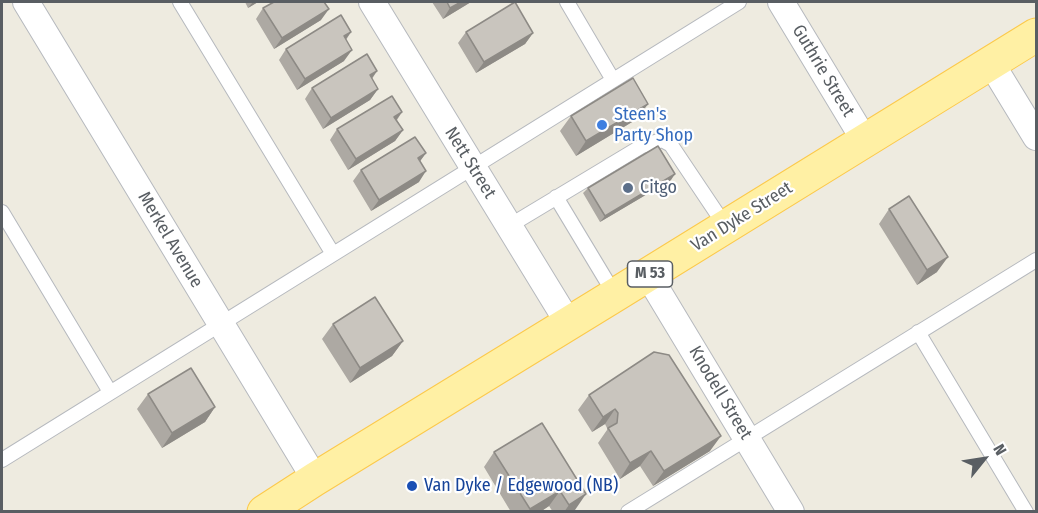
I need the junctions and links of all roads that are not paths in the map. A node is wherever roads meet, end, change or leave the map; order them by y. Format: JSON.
{"nodes":[{"id":1,"x":26,"y":2,"type":"edge"},
{"id":2,"x":180,"y":2,"type":"edge"},
{"id":3,"x":372,"y":2,"type":"edge"},
{"id":4,"x":567,"y":2,"type":"edge"},
{"id":5,"x":739,"y":2,"type":"edge"},
{"id":6,"x":781,"y":2,"type":"edge"},
{"id":7,"x":1036,"y":35,"type":"edge"},
{"id":8,"x":992,"y":63,"type":"junction"},
{"id":9,"x":613,"y":80,"type":"junction"},
{"id":10,"x":1036,"y":137,"type":"edge"},
{"id":11,"x":865,"y":141,"type":"junction"},
{"id":12,"x":473,"y":168,"type":"junction"},
{"id":13,"x":556,"y":197,"type":"junction"},
{"id":14,"x":2,"y":212,"type":"edge"},
{"id":15,"x":509,"y":226,"type":"junction"},
{"id":16,"x":726,"y":227,"type":"junction"},
{"id":17,"x":333,"y":254,"type":"junction"},
{"id":18,"x":1036,"y":260,"type":"edge"},
{"id":19,"x":648,"y":275,"type":"junction"},
{"id":20,"x":615,"y":295,"type":"junction"},
{"id":21,"x":221,"y":324,"type":"junction"},
{"id":22,"x":569,"y":324,"type":"junction"},
{"id":23,"x":918,"y":333,"type":"junction"},
{"id":24,"x":110,"y":392,"type":"junction"},
{"id":25,"x":747,"y":438,"type":"junction"},
{"id":26,"x":2,"y":460,"type":"edge"},
{"id":27,"x":315,"y":479,"type":"junction"},
{"id":28,"x":264,"y":512,"type":"edge"},
{"id":29,"x":628,"y":512,"type":"edge"},
{"id":30,"x":791,"y":512,"type":"edge"},
{"id":31,"x":1026,"y":512,"type":"edge"}],
"edges":[{"from":1,"to":21,"type":"street","name":"Merkel Avenue"},
{"from":2,"to":17,"type":"lane"},
{"from":3,"to":12,"type":"street","name":"Nett Street"},
{"from":4,"to":9,"type":"lane"},
{"from":5,"to":9,"type":"lane"},
{"from":6,"to":11,"type":"street","name":"Guthrie Street"},
{"from":7,"to":8,"type":"main road","name":"Van Dyke Street","number":"M 53"},
{"from":8,"to":10,"type":"street"},
{"from":8,"to":11,"type":"main road","name":"Van Dyke Street","number":"M 53"},
{"from":9,"to":12,"type":"lane"},
{"from":11,"to":16,"type":"main road","name":"Van Dyke Street","number":"M 53"},
{"from":12,"to":15,"type":"street","name":"Nett Street"},
{"from":12,"to":17,"type":"lane"},
{"from":13,"to":15,"type":"lane"},
{"from":13,"to":16,"type":"lane"},
{"from":13,"to":20,"type":"lane"},
{"from":14,"to":24,"type":"lane"},
{"from":15,"to":22,"type":"street","name":"Nett Street"},
{"from":16,"to":19,"type":"main road","name":"Van Dyke Street","number":"M 53"},
{"from":17,"to":21,"type":"lane"},
{"from":18,"to":23,"type":"lane"},
{"from":19,"to":20,"type":"main road","name":"Van Dyke Street","number":"M 53"},
{"from":19,"to":25,"type":"street","name":"Knodell Street"},
{"from":20,"to":22,"type":"main road","name":"Van Dyke Street","number":"M 53"},
{"from":21,"to":24,"type":"lane"},
{"from":21,"to":27,"type":"street","name":"Merkel Avenue"},
{"from":22,"to":27,"type":"main road","name":"Van Dyke Street","number":"M 53"},
{"from":23,"to":25,"type":"lane"},
{"from":23,"to":31,"type":"lane"},
{"from":24,"to":26,"type":"lane"},
{"from":25,"to":29,"type":"lane"},
{"from":25,"to":30,"type":"street","name":"Knodell Street"},
{"from":27,"to":28,"type":"main road","name":"Van Dyke Street","number":"M 53"}]}
